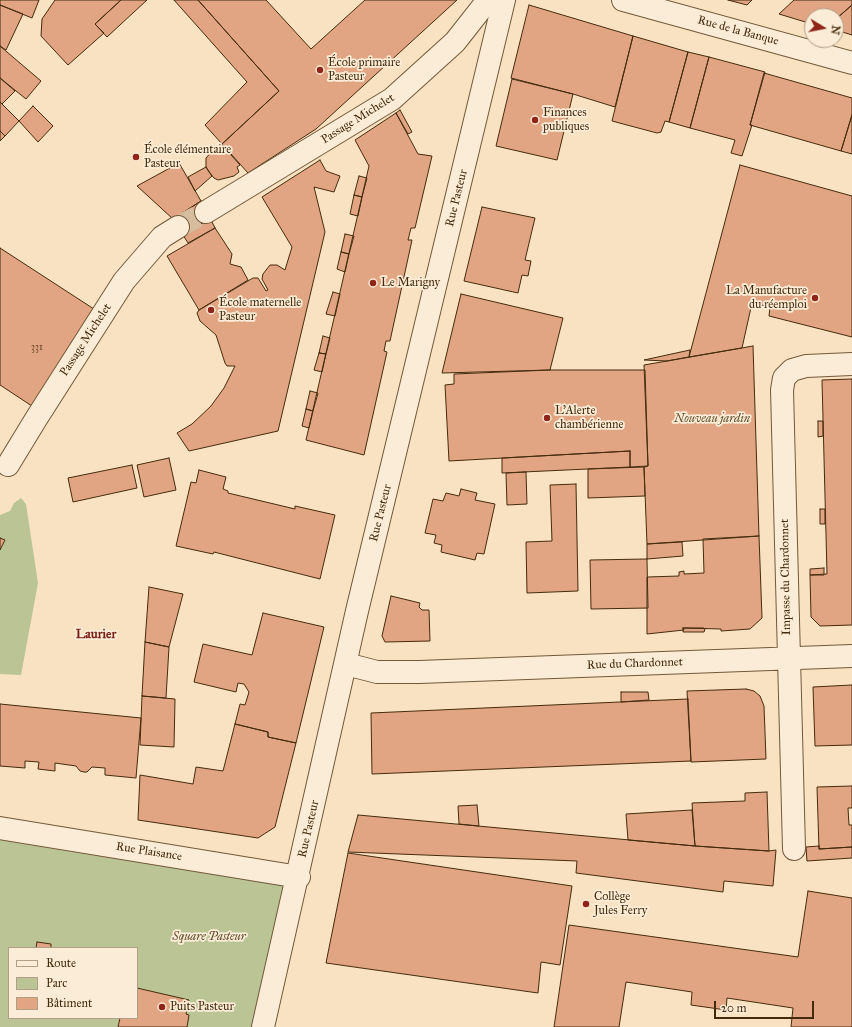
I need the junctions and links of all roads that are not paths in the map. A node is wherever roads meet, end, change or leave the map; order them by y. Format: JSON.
{"nodes":[{"id":1,"x":488,"y":0,"type":"edge"},
{"id":2,"x":504,"y":0,"type":"edge"},
{"id":3,"x":623,"y":0,"type":"edge"},
{"id":4,"x":852,"y":63,"type":"edge"},
{"id":5,"x":206,"y":212,"type":"tunnel mouth"},
{"id":6,"x":178,"y":227,"type":"tunnel mouth"},
{"id":7,"x":852,"y":364,"type":"edge"},
{"id":8,"x":8,"y":465,"type":"dead end"},
{"id":9,"x":852,"y":656,"type":"edge"},
{"id":10,"x":788,"y":659,"type":"junction"},
{"id":11,"x":346,"y":664,"type":"junction"},
{"id":12,"x":0,"y":828,"type":"edge"},
{"id":13,"x":794,"y":849,"type":"dead end"},
{"id":14,"x":299,"y":877,"type":"junction"},
{"id":15,"x":263,"y":1027,"type":"edge"}],
"edges":[{"from":1,"to":5,"type":"street","name":"Passage Michelet"},
{"from":2,"to":11,"type":"street","name":"Rue Pasteur"},
{"from":3,"to":4,"type":"street","name":"Rue de la Banque"},
{"from":6,"to":8,"type":"street","name":"Passage Michelet"},
{"from":7,"to":10,"type":"street","name":"Impasse du Chardonnet"},
{"from":9,"to":10,"type":"street","name":"Rue du Chardonnet"},
{"from":10,"to":11,"type":"street","name":"Rue du Chardonnet"},
{"from":10,"to":13,"type":"street","name":"Impasse du Chardonnet"},
{"from":11,"to":14,"type":"street","name":"Rue Pasteur"},
{"from":12,"to":14,"type":"street","name":"Rue Plaisance"},
{"from":14,"to":15,"type":"street","name":"Rue Pasteur"}]}
